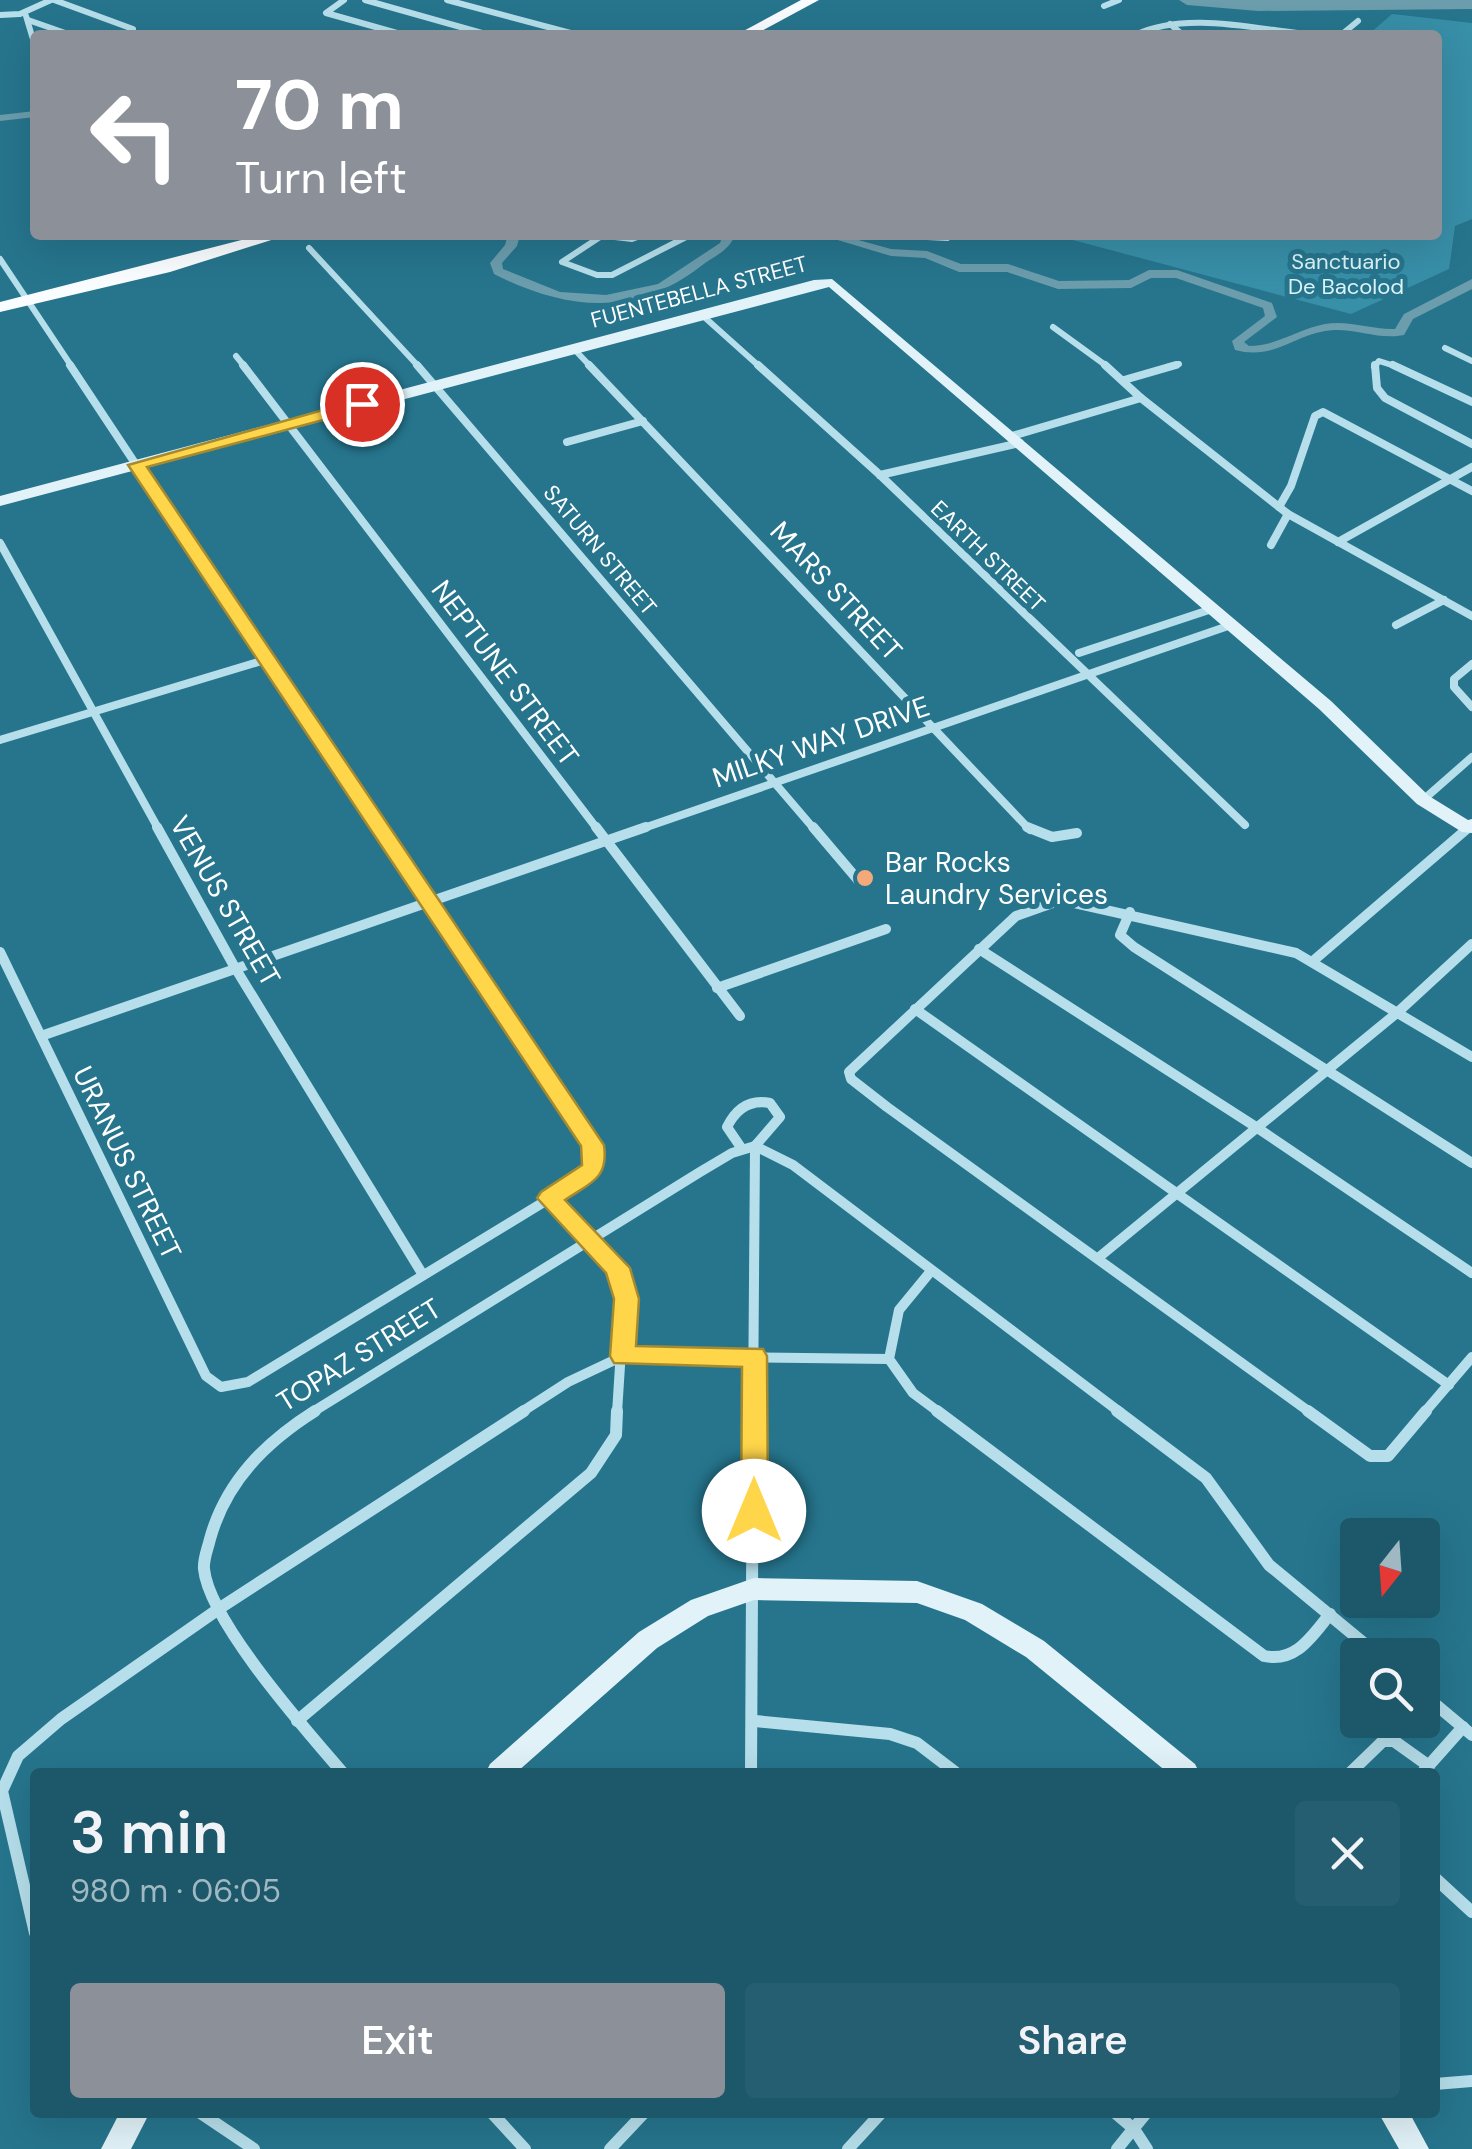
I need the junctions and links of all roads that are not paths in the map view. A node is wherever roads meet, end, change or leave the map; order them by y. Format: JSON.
{"nodes":[{"id":1,"x":52,"y":0,"type":"edge"},
{"id":2,"x":344,"y":0,"type":"edge"},
{"id":3,"x":365,"y":0,"type":"edge"},
{"id":4,"x":447,"y":0,"type":"edge"},
{"id":5,"x":812,"y":0,"type":"edge"},
{"id":6,"x":1119,"y":0,"type":"edge"},
{"id":7,"x":1104,"y":6,"type":"dead end"},
{"id":8,"x":20,"y":14,"type":"junction"},
{"id":9,"x":0,"y":15,"type":"edge"},
{"id":10,"x":28,"y":20,"type":"junction"},
{"id":11,"x":1358,"y":21,"type":"dead end"},
{"id":12,"x":1170,"y":24,"type":"junction"},
{"id":13,"x":31,"y":30,"type":"edge"},
{"id":14,"x":57,"y":30,"type":"edge"},
{"id":15,"x":131,"y":30,"type":"edge"},
{"id":16,"x":386,"y":30,"type":"edge"},
{"id":17,"x":471,"y":30,"type":"edge"},
{"id":18,"x":559,"y":30,"type":"edge"},
{"id":19,"x":753,"y":30,"type":"edge"},
{"id":20,"x":1151,"y":30,"type":"edge"},
{"id":21,"x":1177,"y":30,"type":"edge"},
{"id":22,"x":1245,"y":30,"type":"edge"},
{"id":23,"x":1347,"y":30,"type":"edge"},
{"id":24,"x":593,"y":240,"type":"edge"},
{"id":25,"x":633,"y":240,"type":"edge"},
{"id":26,"x":680,"y":240,"type":"edge"},
{"id":27,"x":945,"y":240,"type":"edge"},
{"id":28,"x":234,"y":241,"type":"edge"},
{"id":29,"x":309,"y":248,"type":"dead end"},
{"id":30,"x":936,"y":248,"type":"dead end"},
{"id":31,"x":650,"y":256,"type":"junction"},
{"id":32,"x":0,"y":259,"type":"edge"},
{"id":33,"x":30,"y":300,"type":"junction"},
{"id":34,"x":0,"y":307,"type":"edge"},
{"id":35,"x":702,"y":315,"type":"junction"},
{"id":36,"x":1052,"y":327,"type":"dead end"},
{"id":37,"x":1445,"y":348,"type":"dead end"},
{"id":38,"x":574,"y":349,"type":"junction"},
{"id":39,"x":236,"y":356,"type":"dead end"},
{"id":40,"x":1470,"y":357,"type":"edge"},
{"id":41,"x":1179,"y":364,"type":"dead end"},
{"id":42,"x":1124,"y":380,"type":"junction"},
{"id":43,"x":436,"y":386,"type":"junction"},
{"id":44,"x":1141,"y":398,"type":"junction"},
{"id":45,"x":1472,"y":402,"type":"edge"},
{"id":46,"x":644,"y":421,"type":"junction"},
{"id":47,"x":288,"y":423,"type":"junction"},
{"id":48,"x":1016,"y":439,"type":"junction"},
{"id":49,"x":566,"y":442,"type":"dead end"},
{"id":50,"x":1472,"y":444,"type":"edge"},
{"id":51,"x":136,"y":465,"type":"junction"},
{"id":52,"x":1472,"y":467,"type":"edge"},
{"id":53,"x":880,"y":476,"type":"junction"},
{"id":54,"x":1448,"y":478,"type":"junction"},
{"id":55,"x":1472,"y":491,"type":"edge"},
{"id":56,"x":0,"y":501,"type":"edge"},
{"id":57,"x":1279,"y":507,"type":"junction"},
{"id":58,"x":1288,"y":514,"type":"junction"},
{"id":59,"x":0,"y":542,"type":"edge"},
{"id":60,"x":1338,"y":542,"type":"junction"},
{"id":61,"x":1270,"y":545,"type":"dead end"},
{"id":62,"x":1444,"y":600,"type":"junction"},
{"id":63,"x":1212,"y":609,"type":"junction"},
{"id":64,"x":1472,"y":616,"type":"edge"},
{"id":65,"x":1231,"y":625,"type":"junction"},
{"id":66,"x":1396,"y":625,"type":"dead end"},
{"id":67,"x":1079,"y":652,"type":"dead end"},
{"id":68,"x":268,"y":660,"type":"junction"},
{"id":69,"x":1472,"y":664,"type":"edge"},
{"id":70,"x":1086,"y":676,"type":"junction"},
{"id":71,"x":1472,"y":707,"type":"edge"},
{"id":72,"x":92,"y":713,"type":"junction"},
{"id":73,"x":933,"y":728,"type":"junction"},
{"id":74,"x":0,"y":740,"type":"edge"},
{"id":75,"x":1472,"y":756,"type":"edge"},
{"id":76,"x":774,"y":782,"type":"junction"},
{"id":77,"x":1424,"y":800,"type":"junction"},
{"id":78,"x":1245,"y":825,"type":"dead end"},
{"id":79,"x":1470,"y":826,"type":"edge"},
{"id":80,"x":1077,"y":833,"type":"dead end"},
{"id":81,"x":602,"y":840,"type":"junction"},
{"id":82,"x":858,"y":880,"type":"dead end"},
{"id":83,"x":426,"y":902,"type":"junction"},
{"id":84,"x":1130,"y":912,"type":"junction"},
{"id":85,"x":886,"y":929,"type":"dead end"},
{"id":86,"x":1472,"y":944,"type":"edge"},
{"id":87,"x":978,"y":950,"type":"junction"},
{"id":88,"x":0,"y":952,"type":"edge"},
{"id":89,"x":1313,"y":961,"type":"junction"},
{"id":90,"x":234,"y":966,"type":"junction"},
{"id":91,"x":718,"y":988,"type":"junction"},
{"id":92,"x":915,"y":1009,"type":"junction"},
{"id":93,"x":1398,"y":1012,"type":"junction"},
{"id":94,"x":740,"y":1016,"type":"dead end"},
{"id":95,"x":40,"y":1036,"type":"junction"},
{"id":96,"x":1472,"y":1057,"type":"edge"},
{"id":97,"x":1328,"y":1070,"type":"junction"},
{"id":98,"x":1256,"y":1127,"type":"junction"},
{"id":99,"x":748,"y":1148,"type":"junction"},
{"id":100,"x":1472,"y":1163,"type":"edge"},
{"id":101,"x":1175,"y":1191,"type":"junction"},
{"id":102,"x":549,"y":1198,"type":"junction"},
{"id":103,"x":589,"y":1238,"type":"junction"},
{"id":104,"x":1098,"y":1258,"type":"junction"},
{"id":105,"x":931,"y":1272,"type":"junction"},
{"id":106,"x":1472,"y":1273,"type":"edge"},
{"id":107,"x":423,"y":1275,"type":"junction"},
{"id":108,"x":623,"y":1356,"type":"junction"},
{"id":109,"x":754,"y":1356,"type":"junction"},
{"id":110,"x":1472,"y":1357,"type":"edge"},
{"id":111,"x":889,"y":1360,"type":"junction"},
{"id":112,"x":1449,"y":1385,"type":"junction"},
{"id":113,"x":754,"y":1588,"type":"junction"},
{"id":114,"x":220,"y":1608,"type":"junction"},
{"id":115,"x":1330,"y":1614,"type":"junction"},
{"id":116,"x":1358,"y":1638,"type":"edge"},
{"id":117,"x":1440,"y":1708,"type":"edge"},
{"id":118,"x":297,"y":1721,"type":"junction"},
{"id":119,"x":755,"y":1722,"type":"junction"},
{"id":120,"x":1467,"y":1731,"type":"edge"},
{"id":121,"x":338,"y":1768,"type":"edge"},
{"id":122,"x":504,"y":1768,"type":"edge"},
{"id":123,"x":752,"y":1768,"type":"edge"},
{"id":124,"x":950,"y":1768,"type":"edge"},
{"id":125,"x":1181,"y":1768,"type":"edge"},
{"id":126,"x":1355,"y":1768,"type":"edge"},
{"id":127,"x":1425,"y":1768,"type":"edge"},
{"id":128,"x":1427,"y":1768,"type":"edge"},
{"id":129,"x":1440,"y":1883,"type":"edge"},
{"id":130,"x":30,"y":1911,"type":"edge"},
{"id":131,"x":1472,"y":1912,"type":"edge"},
{"id":132,"x":1472,"y":2081,"type":"edge"},
{"id":133,"x":1440,"y":2084,"type":"edge"},
{"id":134,"x":133,"y":2118,"type":"edge"},
{"id":135,"x":209,"y":2118,"type":"edge"},
{"id":136,"x":497,"y":2118,"type":"edge"},
{"id":137,"x":639,"y":2118,"type":"edge"},
{"id":138,"x":876,"y":2118,"type":"edge"},
{"id":139,"x":1121,"y":2118,"type":"edge"},
{"id":140,"x":1142,"y":2118,"type":"edge"},
{"id":141,"x":1396,"y":2118,"type":"edge"},
{"id":142,"x":1134,"y":2129,"type":"junction"},
{"id":143,"x":116,"y":2149,"type":"edge"},
{"id":144,"x":254,"y":2149,"type":"edge"},
{"id":145,"x":526,"y":2149,"type":"edge"},
{"id":146,"x":610,"y":2149,"type":"edge"},
{"id":147,"x":848,"y":2149,"type":"edge"},
{"id":148,"x":1117,"y":2149,"type":"edge"},
{"id":149,"x":1147,"y":2149,"type":"edge"},
{"id":150,"x":1415,"y":2149,"type":"edge"}],
"edges":[{"from":1,"to":8,"type":"street"},
{"from":1,"to":15,"type":"street"},
{"from":2,"to":16,"type":"street"},
{"from":3,"to":17,"type":"street"},
{"from":4,"to":18,"type":"street"},
{"from":5,"to":19,"type":"main road"},
{"from":6,"to":7,"type":"street"},
{"from":8,"to":9,"type":"street"},
{"from":8,"to":10,"type":"street"},
{"from":10,"to":13,"type":"street"},
{"from":10,"to":14,"type":"street"},
{"from":11,"to":23,"type":"street"},
{"from":12,"to":20,"type":"street"},
{"from":12,"to":21,"type":"street"},
{"from":12,"to":22,"type":"street"},
{"from":24,"to":31,"type":"street"},
{"from":25,"to":31,"type":"street"},
{"from":26,"to":31,"type":"street"},
{"from":27,"to":30,"type":"street"},
{"from":28,"to":33,"type":"main road"},
{"from":29,"to":43,"type":"street","name":"SATURN STREET"},
{"from":32,"to":33,"type":"street"},
{"from":33,"to":34,"type":"main road"},
{"from":33,"to":51,"type":"street"},
{"from":35,"to":38,"type":"street","name":"FUENTEBELLA STREET"},
{"from":35,"to":48,"type":"street","name":"FUENTEBELLA STREET"},
{"from":35,"to":53,"type":"street","name":"EARTH STREET"},
{"from":36,"to":42,"type":"street"},
{"from":37,"to":40,"type":"street"},
{"from":38,"to":43,"type":"street","name":"FUENTEBELLA STREET"},
{"from":38,"to":46,"type":"street","name":"MARS STREET"},
{"from":39,"to":47,"type":"street","name":"NEPTUNE STREET"},
{"from":41,"to":42,"type":"street"},
{"from":42,"to":44,"type":"street"},
{"from":43,"to":47,"type":"street","name":"FUENTEBELLA STREET"},
{"from":43,"to":76,"type":"street","name":"SATURN STREET"},
{"from":44,"to":48,"type":"street"},
{"from":44,"to":57,"type":"street"},
{"from":45,"to":50,"type":"street"},
{"from":46,"to":49,"type":"street"},
{"from":46,"to":73,"type":"street","name":"MARS STREET"},
{"from":47,"to":51,"type":"street","name":"FUENTEBELLA STREET"},
{"from":47,"to":81,"type":"street","name":"NEPTUNE STREET"},
{"from":48,"to":53,"type":"street"},
{"from":48,"to":63,"type":"street","name":"FUENTEBELLA STREET"},
{"from":51,"to":56,"type":"street","name":"FUENTEBELLA STREET"},
{"from":51,"to":68,"type":"street"},
{"from":52,"to":54,"type":"street"},
{"from":53,"to":70,"type":"street","name":"EARTH STREET"},
{"from":54,"to":55,"type":"street"},
{"from":54,"to":57,"type":"street"},
{"from":54,"to":60,"type":"street"},
{"from":57,"to":58,"type":"street"},
{"from":58,"to":60,"type":"street"},
{"from":58,"to":61,"type":"street"},
{"from":59,"to":72,"type":"street","name":"VENUS STREET"},
{"from":60,"to":62,"type":"street"},
{"from":62,"to":64,"type":"street"},
{"from":62,"to":66,"type":"street"},
{"from":63,"to":65,"type":"street","name":"FUENTEBELLA STREET"},
{"from":63,"to":67,"type":"street"},
{"from":65,"to":70,"type":"street","name":"MILKY WAY DRIVE"},
{"from":65,"to":77,"type":"street","name":"FUENTEBELLA STREET"},
{"from":68,"to":72,"type":"street"},
{"from":68,"to":83,"type":"street"},
{"from":69,"to":71,"type":"street"},
{"from":70,"to":73,"type":"street","name":"MILKY WAY DRIVE"},
{"from":70,"to":78,"type":"street","name":"EARTH STREET"},
{"from":72,"to":74,"type":"street"},
{"from":72,"to":90,"type":"street","name":"VENUS STREET"},
{"from":73,"to":76,"type":"street","name":"MILKY WAY DRIVE"},
{"from":73,"to":80,"type":"street","name":"MARS STREET"},
{"from":75,"to":77,"type":"street"},
{"from":76,"to":81,"type":"street","name":"MILKY WAY DRIVE"},
{"from":76,"to":82,"type":"street","name":"SATURN STREET"},
{"from":77,"to":79,"type":"street","name":"FUENTEBELLA STREET"},
{"from":79,"to":89,"type":"street"},
{"from":81,"to":83,"type":"street","name":"MILKY WAY DRIVE"},
{"from":81,"to":91,"type":"street","name":"NEPTUNE STREET"},
{"from":83,"to":90,"type":"street","name":"MILKY WAY DRIVE"},
{"from":83,"to":102,"type":"street"},
{"from":84,"to":87,"type":"street"},
{"from":84,"to":89,"type":"street"},
{"from":84,"to":97,"type":"street"},
{"from":85,"to":91,"type":"street"},
{"from":86,"to":93,"type":"street"},
{"from":87,"to":92,"type":"street"},
{"from":87,"to":98,"type":"street"},
{"from":88,"to":95,"type":"street","name":"URANUS STREET"},
{"from":89,"to":93,"type":"street"},
{"from":90,"to":95,"type":"street","name":"MILKY WAY DRIVE"},
{"from":90,"to":107,"type":"street","name":"VENUS STREET"},
{"from":91,"to":94,"type":"street","name":"NEPTUNE STREET"},
{"from":92,"to":101,"type":"street"},
{"from":92,"to":104,"type":"street"},
{"from":93,"to":96,"type":"street"},
{"from":93,"to":97,"type":"street"},
{"from":95,"to":107,"type":"street","name":"URANUS STREET"},
{"from":97,"to":98,"type":"street"},
{"from":97,"to":100,"type":"street"},
{"from":98,"to":101,"type":"street"},
{"from":98,"to":106,"type":"street"},
{"from":99,"to":99,"type":"street"},
{"from":99,"to":103,"type":"street","name":"TOPAZ STREET"},
{"from":99,"to":105,"type":"street"},
{"from":99,"to":109,"type":"street"},
{"from":101,"to":104,"type":"street"},
{"from":101,"to":112,"type":"street"},
{"from":102,"to":103,"type":"street"},
{"from":102,"to":107,"type":"street"},
{"from":103,"to":108,"type":"street"},
{"from":103,"to":114,"type":"street","name":"TOPAZ STREET"},
{"from":104,"to":112,"type":"street"},
{"from":105,"to":111,"type":"street"},
{"from":105,"to":115,"type":"street"},
{"from":108,"to":109,"type":"street"},
{"from":108,"to":114,"type":"street"},
{"from":108,"to":118,"type":"street"},
{"from":109,"to":111,"type":"street"},
{"from":109,"to":113,"type":"street"},
{"from":110,"to":112,"type":"street"},
{"from":111,"to":115,"type":"street"},
{"from":113,"to":119,"type":"street"},
{"from":113,"to":122,"type":"street"},
{"from":113,"to":125,"type":"street"},
{"from":114,"to":118,"type":"street","name":"TOPAZ STREET"},
{"from":114,"to":130,"type":"street"},
{"from":115,"to":116,"type":"street"},
{"from":117,"to":120,"type":"street"},
{"from":118,"to":121,"type":"street","name":"TOPAZ STREET"},
{"from":119,"to":123,"type":"street"},
{"from":119,"to":124,"type":"street"},
{"from":120,"to":128,"type":"street"},
{"from":126,"to":127,"type":"street"},
{"from":129,"to":131,"type":"street"},
{"from":132,"to":133,"type":"street"},
{"from":134,"to":143,"type":"street"},
{"from":135,"to":144,"type":"street"},
{"from":136,"to":145,"type":"street"},
{"from":137,"to":146,"type":"street"},
{"from":138,"to":147,"type":"street"},
{"from":139,"to":142,"type":"street"},
{"from":140,"to":142,"type":"street"},
{"from":141,"to":150,"type":"street"},
{"from":142,"to":148,"type":"street"},
{"from":142,"to":149,"type":"street"}]}
